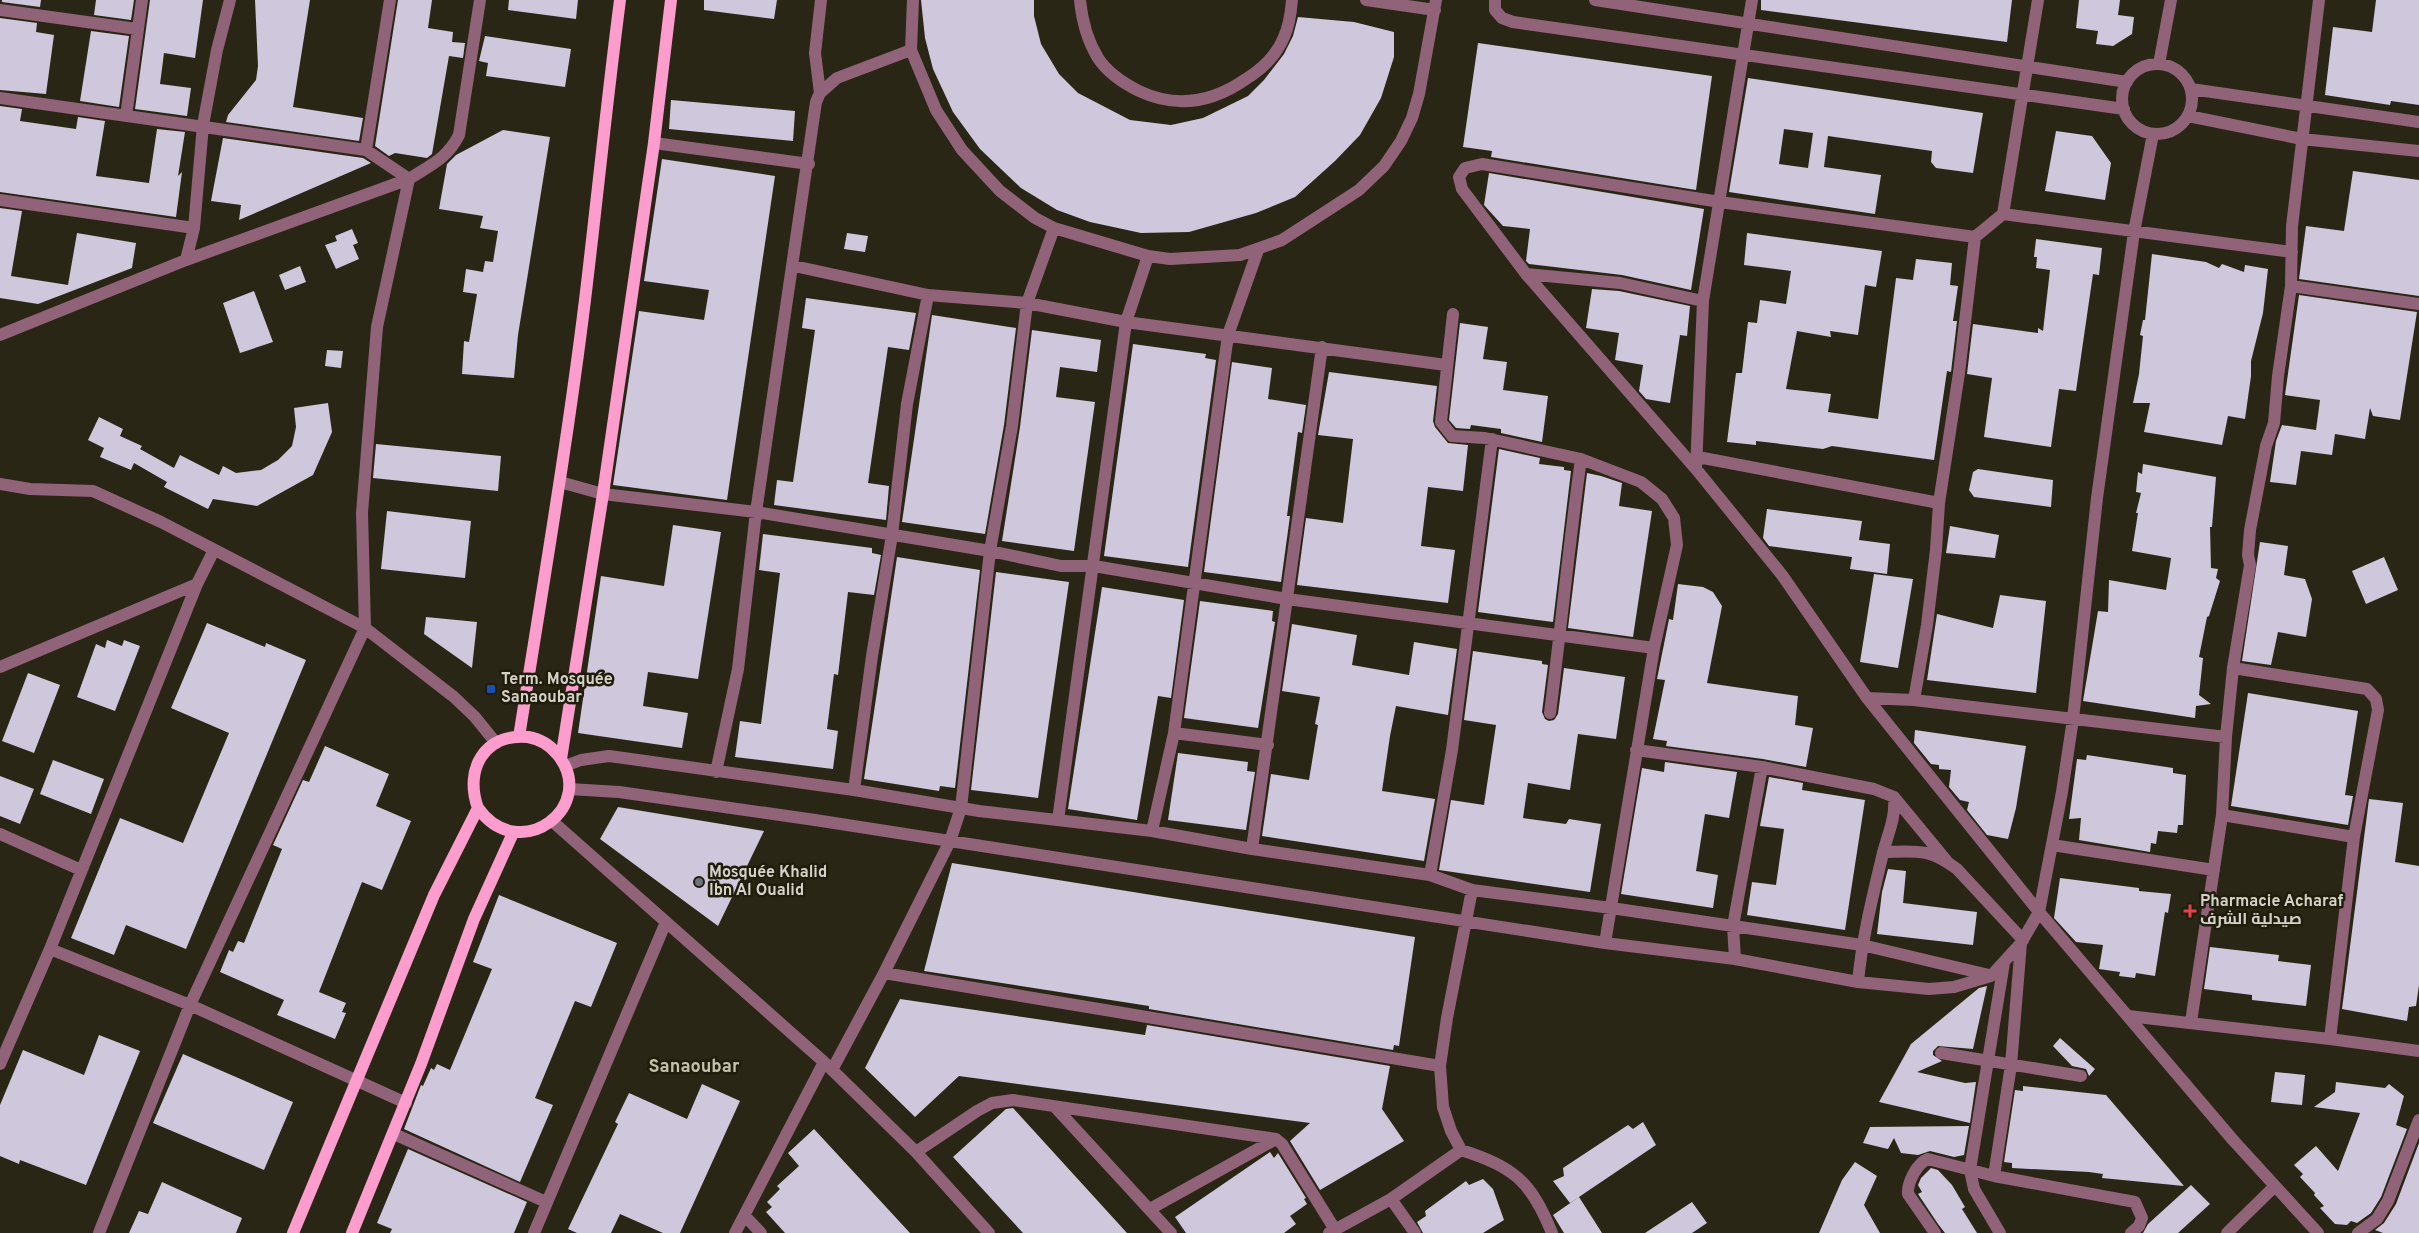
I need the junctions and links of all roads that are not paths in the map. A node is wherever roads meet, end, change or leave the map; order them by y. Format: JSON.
{"nodes":[{"id":1,"x":142,"y":0,"type":"edge"},
{"id":2,"x":230,"y":0,"type":"edge"},
{"id":3,"x":390,"y":0,"type":"edge"},
{"id":4,"x":480,"y":0,"type":"edge"},
{"id":5,"x":620,"y":0,"type":"edge"},
{"id":6,"x":671,"y":0,"type":"edge"},
{"id":7,"x":821,"y":0,"type":"edge"},
{"id":8,"x":913,"y":0,"type":"edge"},
{"id":9,"x":1080,"y":0,"type":"edge"},
{"id":10,"x":1292,"y":0,"type":"edge"},
{"id":11,"x":1366,"y":0,"type":"edge"},
{"id":12,"x":1494,"y":0,"type":"edge"},
{"id":13,"x":1595,"y":0,"type":"edge"},
{"id":14,"x":1752,"y":0,"type":"edge"},
{"id":15,"x":2038,"y":0,"type":"edge"},
{"id":16,"x":2172,"y":0,"type":"edge"},
{"id":17,"x":2319,"y":0,"type":"edge"},
{"id":18,"x":1436,"y":5,"type":"edge"},
{"id":19,"x":0,"y":10,"type":"edge"},
{"id":20,"x":1748,"y":24,"type":"junction"},
{"id":21,"x":137,"y":29,"type":"junction"},
{"id":22,"x":911,"y":50,"type":"junction"},
{"id":23,"x":1744,"y":55,"type":"junction"},
{"id":24,"x":2159,"y":64,"type":"junction"},
{"id":25,"x":2029,"y":67,"type":"junction"},
{"id":26,"x":2127,"y":82,"type":"junction"},
{"id":27,"x":2191,"y":89,"type":"junction"},
{"id":28,"x":820,"y":93,"type":"junction"},
{"id":29,"x":2024,"y":95,"type":"junction"},
{"id":30,"x":0,"y":98,"type":"edge"},
{"id":31,"x":2306,"y":105,"type":"junction"},
{"id":32,"x":2124,"y":109,"type":"junction"},
{"id":33,"x":126,"y":116,"type":"junction"},
{"id":34,"x":2188,"y":116,"type":"junction"},
{"id":35,"x":2419,"y":122,"type":"edge"},
{"id":36,"x":204,"y":126,"type":"junction"},
{"id":37,"x":2153,"y":134,"type":"junction"},
{"id":38,"x":2302,"y":139,"type":"junction"},
{"id":39,"x":654,"y":143,"type":"junction"},
{"id":40,"x":366,"y":150,"type":"junction"},
{"id":41,"x":2419,"y":152,"type":"edge"},
{"id":42,"x":809,"y":164,"type":"junction"},
{"id":43,"x":409,"y":179,"type":"junction"},
{"id":44,"x":0,"y":200,"type":"edge"},
{"id":45,"x":1720,"y":202,"type":"junction"},
{"id":46,"x":2003,"y":214,"type":"junction"},
{"id":47,"x":194,"y":228,"type":"junction"},
{"id":48,"x":1054,"y":228,"type":"junction"},
{"id":49,"x":2134,"y":232,"type":"junction"},
{"id":50,"x":1975,"y":237,"type":"junction"},
{"id":51,"x":1258,"y":250,"type":"junction"},
{"id":52,"x":2292,"y":252,"type":"junction"},
{"id":53,"x":1148,"y":256,"type":"junction"},
{"id":54,"x":186,"y":260,"type":"junction"},
{"id":55,"x":794,"y":266,"type":"junction"},
{"id":56,"x":1526,"y":274,"type":"junction"},
{"id":57,"x":2291,"y":286,"type":"junction"},
{"id":58,"x":928,"y":295,"type":"junction"},
{"id":59,"x":1703,"y":301,"type":"junction"},
{"id":60,"x":1027,"y":303,"type":"junction"},
{"id":61,"x":2419,"y":304,"type":"edge"},
{"id":62,"x":1453,"y":314,"type":"dead end"},
{"id":63,"x":1126,"y":322,"type":"junction"},
{"id":64,"x":0,"y":335,"type":"edge"},
{"id":65,"x":1228,"y":335,"type":"junction"},
{"id":66,"x":1322,"y":348,"type":"junction"},
{"id":67,"x":1446,"y":365,"type":"junction"},
{"id":68,"x":1492,"y":439,"type":"junction"},
{"id":69,"x":1581,"y":459,"type":"junction"},
{"id":70,"x":1697,"y":463,"type":"junction"},
{"id":71,"x":560,"y":482,"type":"junction"},
{"id":72,"x":0,"y":484,"type":"edge"},
{"id":73,"x":603,"y":494,"type":"junction"},
{"id":74,"x":1938,"y":503,"type":"junction"},
{"id":75,"x":756,"y":512,"type":"junction"},
{"id":76,"x":892,"y":535,"type":"junction"},
{"id":77,"x":214,"y":550,"type":"junction"},
{"id":78,"x":990,"y":551,"type":"junction"},
{"id":79,"x":1094,"y":566,"type":"junction"},
{"id":80,"x":198,"y":584,"type":"junction"},
{"id":81,"x":1193,"y":584,"type":"junction"},
{"id":82,"x":1287,"y":599,"type":"junction"},
{"id":83,"x":1468,"y":622,"type":"junction"},
{"id":84,"x":365,"y":628,"type":"junction"},
{"id":85,"x":1560,"y":637,"type":"junction"},
{"id":86,"x":1654,"y":648,"type":"junction"},
{"id":87,"x":3,"y":666,"type":"edge"},
{"id":88,"x":2233,"y":668,"type":"junction"},
{"id":89,"x":0,"y":677,"type":"edge"},
{"id":90,"x":1867,"y":698,"type":"junction"},
{"id":91,"x":1914,"y":700,"type":"junction"},
{"id":92,"x":1550,"y":713,"type":"dead end"},
{"id":93,"x":2073,"y":719,"type":"junction"},
{"id":94,"x":1174,"y":733,"type":"junction"},
{"id":95,"x":519,"y":737,"type":"junction"},
{"id":96,"x":2226,"y":737,"type":"junction"},
{"id":97,"x":496,"y":743,"type":"junction"},
{"id":98,"x":1268,"y":745,"type":"junction"},
{"id":99,"x":1636,"y":750,"type":"junction"},
{"id":100,"x":563,"y":763,"type":"junction"},
{"id":101,"x":1762,"y":767,"type":"junction"},
{"id":102,"x":716,"y":772,"type":"junction"},
{"id":103,"x":569,"y":789,"type":"junction"},
{"id":104,"x":854,"y":790,"type":"junction"},
{"id":105,"x":1894,"y":797,"type":"junction"},
{"id":106,"x":478,"y":808,"type":"junction"},
{"id":107,"x":961,"y":808,"type":"junction"},
{"id":108,"x":2222,"y":815,"type":"junction"},
{"id":109,"x":1058,"y":820,"type":"junction"},
{"id":110,"x":552,"y":821,"type":"junction"},
{"id":111,"x":1152,"y":831,"type":"junction"},
{"id":112,"x":513,"y":833,"type":"junction"},
{"id":113,"x":0,"y":834,"type":"edge"},
{"id":114,"x":2354,"y":837,"type":"junction"},
{"id":115,"x":950,"y":841,"type":"junction"},
{"id":116,"x":2052,"y":845,"type":"junction"},
{"id":117,"x":1252,"y":849,"type":"junction"},
{"id":118,"x":1883,"y":852,"type":"junction"},
{"id":119,"x":1946,"y":860,"type":"junction"},
{"id":120,"x":81,"y":870,"type":"junction"},
{"id":121,"x":2214,"y":870,"type":"junction"},
{"id":122,"x":1430,"y":875,"type":"junction"},
{"id":123,"x":1472,"y":890,"type":"junction"},
{"id":124,"x":1611,"y":908,"type":"junction"},
{"id":125,"x":2039,"y":912,"type":"junction"},
{"id":126,"x":1464,"y":921,"type":"junction"},
{"id":127,"x":666,"y":922,"type":"junction"},
{"id":128,"x":1733,"y":926,"type":"junction"},
{"id":129,"x":2022,"y":942,"type":"junction"},
{"id":130,"x":1605,"y":943,"type":"junction"},
{"id":131,"x":1862,"y":945,"type":"junction"},
{"id":132,"x":50,"y":949,"type":"junction"},
{"id":133,"x":1735,"y":959,"type":"junction"},
{"id":134,"x":2004,"y":963,"type":"junction"},
{"id":135,"x":884,"y":973,"type":"junction"},
{"id":136,"x":1991,"y":976,"type":"junction"},
{"id":137,"x":1858,"y":982,"type":"junction"},
{"id":138,"x":190,"y":1005,"type":"junction"},
{"id":139,"x":2128,"y":1016,"type":"junction"},
{"id":140,"x":2191,"y":1022,"type":"junction"},
{"id":141,"x":2330,"y":1039,"type":"junction"},
{"id":142,"x":2419,"y":1051,"type":"edge"},
{"id":143,"x":1941,"y":1054,"type":"dead end"},
{"id":144,"x":1987,"y":1061,"type":"junction"},
{"id":145,"x":0,"y":1064,"type":"edge"},
{"id":146,"x":2011,"y":1064,"type":"junction"},
{"id":147,"x":828,"y":1066,"type":"junction"},
{"id":148,"x":1440,"y":1066,"type":"junction"},
{"id":149,"x":2081,"y":1076,"type":"dead end"},
{"id":150,"x":357,"y":1080,"type":"junction"},
{"id":151,"x":406,"y":1102,"type":"junction"},
{"id":152,"x":1055,"y":1107,"type":"junction"},
{"id":153,"x":2419,"y":1120,"type":"edge"},
{"id":154,"x":394,"y":1134,"type":"junction"},
{"id":155,"x":1276,"y":1139,"type":"junction"},
{"id":156,"x":1461,"y":1150,"type":"junction"},
{"id":157,"x":916,"y":1152,"type":"junction"},
{"id":158,"x":1970,"y":1170,"type":"junction"},
{"id":159,"x":1994,"y":1176,"type":"junction"},
{"id":160,"x":2275,"y":1186,"type":"junction"},
{"id":161,"x":1391,"y":1198,"type":"junction"},
{"id":162,"x":546,"y":1202,"type":"junction"},
{"id":163,"x":1150,"y":1209,"type":"junction"},
{"id":164,"x":745,"y":1216,"type":"junction"},
{"id":165,"x":1331,"y":1231,"type":"edge"},
{"id":166,"x":100,"y":1233,"type":"edge"},
{"id":167,"x":293,"y":1233,"type":"edge"},
{"id":168,"x":352,"y":1233,"type":"edge"},
{"id":169,"x":534,"y":1233,"type":"edge"},
{"id":170,"x":735,"y":1233,"type":"edge"},
{"id":171,"x":761,"y":1233,"type":"edge"},
{"id":172,"x":989,"y":1233,"type":"edge"},
{"id":173,"x":1171,"y":1233,"type":"edge"},
{"id":174,"x":1415,"y":1233,"type":"edge"},
{"id":175,"x":1552,"y":1233,"type":"edge"},
{"id":176,"x":1935,"y":1233,"type":"edge"},
{"id":177,"x":2000,"y":1233,"type":"edge"},
{"id":178,"x":2131,"y":1233,"type":"edge"},
{"id":179,"x":2228,"y":1233,"type":"edge"},
{"id":180,"x":2318,"y":1233,"type":"edge"},
{"id":181,"x":2358,"y":1233,"type":"edge"}],
"edges":[{"from":1,"to":21,"type":"street"},
{"from":2,"to":36,"type":"street"},
{"from":3,"to":40,"type":"street"},
{"from":4,"to":43,"type":"street"},
{"from":5,"to":71,"type":"main road"},
{"from":6,"to":39,"type":"main road"},
{"from":7,"to":28,"type":"street"},
{"from":8,"to":22,"type":"street"},
{"from":9,"to":10,"type":"street"},
{"from":11,"to":18,"type":"street"},
{"from":12,"to":23,"type":"street"},
{"from":13,"to":20,"type":"street"},
{"from":14,"to":20,"type":"street"},
{"from":15,"to":25,"type":"street"},
{"from":16,"to":24,"type":"street"},
{"from":17,"to":31,"type":"street"},
{"from":18,"to":51,"type":"street"},
{"from":19,"to":21,"type":"street"},
{"from":20,"to":23,"type":"street"},
{"from":20,"to":25,"type":"street"},
{"from":21,"to":33,"type":"street"},
{"from":22,"to":28,"type":"street"},
{"from":22,"to":48,"type":"street"},
{"from":23,"to":29,"type":"street"},
{"from":23,"to":45,"type":"street"},
{"from":24,"to":26,"type":"street"},
{"from":24,"to":27,"type":"street"},
{"from":25,"to":26,"type":"street"},
{"from":25,"to":29,"type":"street"},
{"from":26,"to":32,"type":"street"},
{"from":27,"to":31,"type":"street"},
{"from":27,"to":34,"type":"street"},
{"from":28,"to":42,"type":"street"},
{"from":29,"to":32,"type":"street"},
{"from":29,"to":46,"type":"street"},
{"from":30,"to":33,"type":"street"},
{"from":31,"to":35,"type":"street"},
{"from":31,"to":38,"type":"street"},
{"from":32,"to":37,"type":"street"},
{"from":33,"to":36,"type":"street"},
{"from":34,"to":37,"type":"street"},
{"from":34,"to":38,"type":"street"},
{"from":36,"to":40,"type":"street"},
{"from":36,"to":47,"type":"street"},
{"from":37,"to":49,"type":"street"},
{"from":38,"to":41,"type":"street"},
{"from":38,"to":52,"type":"street"},
{"from":39,"to":42,"type":"street"},
{"from":39,"to":73,"type":"main road"},
{"from":40,"to":43,"type":"street"},
{"from":42,"to":55,"type":"street"},
{"from":43,"to":54,"type":"street"},
{"from":43,"to":84,"type":"street"},
{"from":44,"to":47,"type":"street"},
{"from":45,"to":50,"type":"street"},
{"from":45,"to":56,"type":"street"},
{"from":45,"to":59,"type":"street"},
{"from":46,"to":49,"type":"street"},
{"from":46,"to":50,"type":"street"},
{"from":47,"to":54,"type":"street"},
{"from":48,"to":53,"type":"street"},
{"from":48,"to":60,"type":"street"},
{"from":49,"to":52,"type":"street"},
{"from":49,"to":93,"type":"street"},
{"from":50,"to":74,"type":"street"},
{"from":51,"to":53,"type":"street"},
{"from":51,"to":65,"type":"street"},
{"from":52,"to":57,"type":"street"},
{"from":53,"to":63,"type":"street"},
{"from":54,"to":64,"type":"street"},
{"from":55,"to":58,"type":"street"},
{"from":55,"to":75,"type":"street"},
{"from":56,"to":59,"type":"street"},
{"from":56,"to":70,"type":"street"},
{"from":57,"to":61,"type":"street"},
{"from":57,"to":88,"type":"street"},
{"from":58,"to":60,"type":"street"},
{"from":58,"to":76,"type":"street"},
{"from":59,"to":70,"type":"street"},
{"from":60,"to":63,"type":"street"},
{"from":60,"to":78,"type":"street"},
{"from":62,"to":67,"type":"street"},
{"from":63,"to":65,"type":"street"},
{"from":63,"to":79,"type":"street"},
{"from":65,"to":66,"type":"street"},
{"from":65,"to":81,"type":"street"},
{"from":66,"to":67,"type":"street"},
{"from":66,"to":82,"type":"street"},
{"from":67,"to":68,"type":"street"},
{"from":68,"to":69,"type":"street"},
{"from":68,"to":83,"type":"street"},
{"from":69,"to":85,"type":"street"},
{"from":69,"to":86,"type":"street"},
{"from":70,"to":74,"type":"street"},
{"from":70,"to":90,"type":"street"},
{"from":71,"to":73,"type":"street"},
{"from":71,"to":95,"type":"main road"},
{"from":72,"to":77,"type":"street"},
{"from":73,"to":75,"type":"street"},
{"from":73,"to":100,"type":"main road"},
{"from":74,"to":91,"type":"street"},
{"from":75,"to":76,"type":"street"},
{"from":75,"to":102,"type":"street"},
{"from":76,"to":78,"type":"street"},
{"from":76,"to":104,"type":"street"},
{"from":77,"to":80,"type":"street"},
{"from":77,"to":84,"type":"street"},
{"from":78,"to":79,"type":"street"},
{"from":78,"to":107,"type":"street"},
{"from":79,"to":81,"type":"street"},
{"from":79,"to":109,"type":"street"},
{"from":80,"to":87,"type":"street"},
{"from":80,"to":120,"type":"street"},
{"from":81,"to":82,"type":"street"},
{"from":81,"to":94,"type":"street"},
{"from":82,"to":83,"type":"street"},
{"from":82,"to":98,"type":"street"},
{"from":83,"to":85,"type":"street"},
{"from":83,"to":122,"type":"street"},
{"from":84,"to":97,"type":"street"},
{"from":84,"to":138,"type":"street"},
{"from":85,"to":86,"type":"street"},
{"from":85,"to":92,"type":"street"},
{"from":86,"to":99,"type":"street"},
{"from":87,"to":89,"type":"street"},
{"from":88,"to":96,"type":"street"},
{"from":88,"to":114,"type":"street"},
{"from":90,"to":91,"type":"street"},
{"from":90,"to":125,"type":"street"},
{"from":91,"to":93,"type":"street"},
{"from":93,"to":96,"type":"street"},
{"from":93,"to":116,"type":"street"},
{"from":94,"to":98,"type":"street"},
{"from":94,"to":111,"type":"street"},
{"from":95,"to":97,"type":"main road"},
{"from":95,"to":100,"type":"main road"},
{"from":96,"to":108,"type":"street"},
{"from":97,"to":106,"type":"main road"},
{"from":98,"to":117,"type":"street"},
{"from":99,"to":101,"type":"street"},
{"from":99,"to":124,"type":"street"},
{"from":100,"to":102,"type":"street"},
{"from":100,"to":103,"type":"main road"},
{"from":101,"to":105,"type":"street"},
{"from":101,"to":128,"type":"street"},
{"from":102,"to":104,"type":"street"},
{"from":103,"to":110,"type":"main road"},
{"from":103,"to":115,"type":"street"},
{"from":104,"to":107,"type":"street"},
{"from":105,"to":118,"type":"street"},
{"from":105,"to":119,"type":"street"},
{"from":106,"to":112,"type":"main road"},
{"from":106,"to":150,"type":"main road"},
{"from":107,"to":109,"type":"street"},
{"from":107,"to":115,"type":"street"},
{"from":108,"to":114,"type":"street"},
{"from":108,"to":121,"type":"street"},
{"from":109,"to":111,"type":"street"},
{"from":110,"to":112,"type":"main road"},
{"from":110,"to":127,"type":"street"},
{"from":111,"to":117,"type":"street"},
{"from":112,"to":151,"type":"main road"},
{"from":113,"to":120,"type":"street"},
{"from":114,"to":141,"type":"street"},
{"from":115,"to":126,"type":"street"},
{"from":115,"to":135,"type":"street"},
{"from":116,"to":121,"type":"street"},
{"from":116,"to":125,"type":"street"},
{"from":117,"to":122,"type":"street"},
{"from":118,"to":119,"type":"street"},
{"from":118,"to":131,"type":"street"},
{"from":119,"to":129,"type":"street"},
{"from":120,"to":132,"type":"street"},
{"from":121,"to":140,"type":"street"},
{"from":122,"to":123,"type":"street"},
{"from":123,"to":124,"type":"street"},
{"from":123,"to":126,"type":"street"},
{"from":124,"to":128,"type":"street"},
{"from":124,"to":130,"type":"street"},
{"from":125,"to":129,"type":"street"},
{"from":125,"to":139,"type":"street"},
{"from":126,"to":130,"type":"street"},
{"from":126,"to":148,"type":"street"},
{"from":127,"to":147,"type":"street"},
{"from":127,"to":162,"type":"street"},
{"from":128,"to":131,"type":"street"},
{"from":128,"to":133,"type":"street"},
{"from":129,"to":134,"type":"street"},
{"from":129,"to":146,"type":"street"},
{"from":130,"to":133,"type":"street"},
{"from":131,"to":136,"type":"street"},
{"from":131,"to":137,"type":"street"},
{"from":132,"to":138,"type":"street"},
{"from":132,"to":145,"type":"street"},
{"from":133,"to":137,"type":"street"},
{"from":134,"to":136,"type":"street"},
{"from":134,"to":144,"type":"street"},
{"from":135,"to":147,"type":"street"},
{"from":135,"to":148,"type":"street"},
{"from":136,"to":137,"type":"street"},
{"from":138,"to":150,"type":"street"},
{"from":138,"to":166,"type":"street"},
{"from":139,"to":140,"type":"street"},
{"from":139,"to":160,"type":"street"},
{"from":140,"to":141,"type":"street"},
{"from":141,"to":142,"type":"street"},
{"from":143,"to":144,"type":"street"},
{"from":144,"to":146,"type":"street"},
{"from":144,"to":158,"type":"street"},
{"from":146,"to":149,"type":"street"},
{"from":146,"to":159,"type":"street"},
{"from":147,"to":157,"type":"street"},
{"from":147,"to":164,"type":"street"},
{"from":148,"to":156,"type":"street"},
{"from":150,"to":151,"type":"street"},
{"from":150,"to":167,"type":"main road"},
{"from":151,"to":154,"type":"main road"},
{"from":152,"to":155,"type":"street"},
{"from":152,"to":157,"type":"street"},
{"from":152,"to":163,"type":"street"},
{"from":153,"to":181,"type":"street"},
{"from":154,"to":162,"type":"street"},
{"from":154,"to":168,"type":"main road"},
{"from":155,"to":163,"type":"street"},
{"from":155,"to":165,"type":"street"},
{"from":156,"to":161,"type":"street"},
{"from":156,"to":175,"type":"street"},
{"from":157,"to":172,"type":"street"},
{"from":158,"to":159,"type":"street"},
{"from":158,"to":176,"type":"street"},
{"from":158,"to":177,"type":"street"},
{"from":159,"to":178,"type":"street"},
{"from":160,"to":179,"type":"street"},
{"from":160,"to":180,"type":"street"},
{"from":161,"to":165,"type":"street"},
{"from":161,"to":174,"type":"street"},
{"from":162,"to":169,"type":"street"},
{"from":163,"to":173,"type":"street"},
{"from":164,"to":170,"type":"street"},
{"from":164,"to":171,"type":"street"}]}
